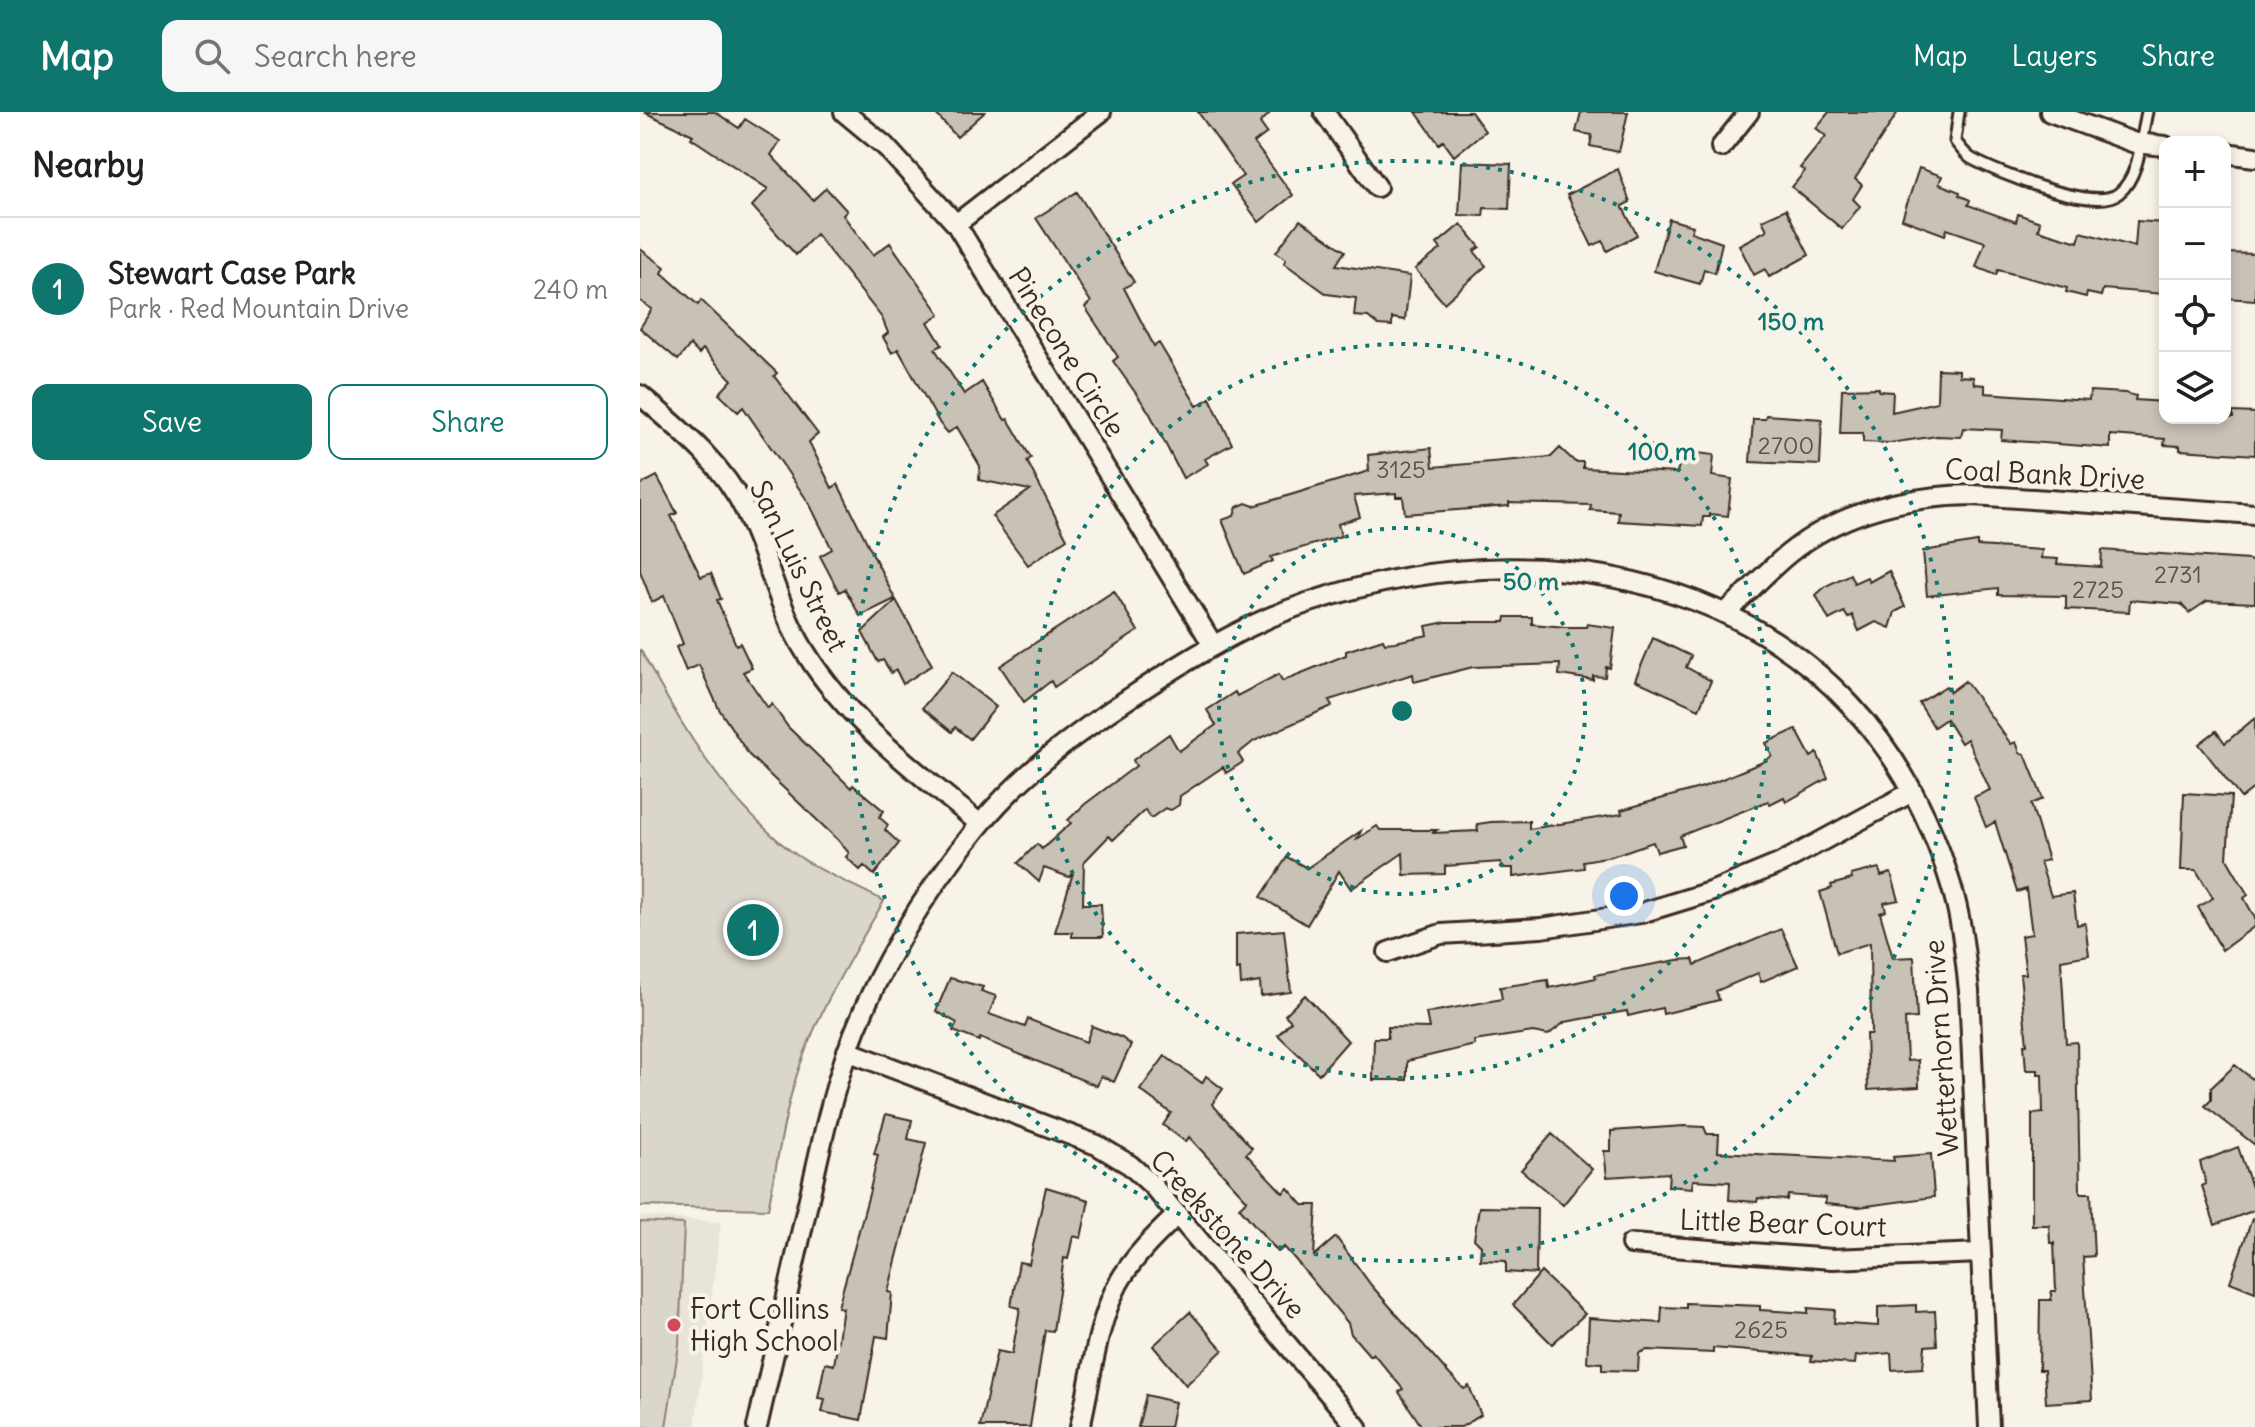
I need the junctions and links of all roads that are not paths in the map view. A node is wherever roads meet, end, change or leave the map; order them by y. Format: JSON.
{"nodes":[{"id":1,"x":844,"y":112,"type":"edge"},
{"id":2,"x":1101,"y":112,"type":"edge"},
{"id":3,"x":1324,"y":112,"type":"edge"},
{"id":4,"x":1749,"y":112,"type":"edge"},
{"id":5,"x":1959,"y":112,"type":"edge"},
{"id":6,"x":2050,"y":112,"type":"edge"},
{"id":7,"x":2147,"y":112,"type":"edge"},
{"id":8,"x":2140,"y":143,"type":"junction"},
{"id":9,"x":2159,"y":145,"type":"edge"},
{"id":10,"x":1721,"y":147,"type":"dead end"},
{"id":11,"x":2231,"y":154,"type":"edge"},
{"id":12,"x":2255,"y":157,"type":"edge"},
{"id":13,"x":1377,"y":187,"type":"dead end"},
{"id":14,"x":956,"y":224,"type":"junction"},
{"id":15,"x":640,"y":395,"type":"edge"},
{"id":16,"x":2255,"y":514,"type":"edge"},
{"id":17,"x":1725,"y":613,"type":"junction"},
{"id":18,"x":1213,"y":645,"type":"junction"},
{"id":19,"x":1912,"y":792,"type":"junction"},
{"id":20,"x":980,"y":824,"type":"junction"},
{"id":21,"x":1388,"y":952,"type":"dead end"},
{"id":22,"x":847,"y":1051,"type":"junction"},
{"id":23,"x":1178,"y":1214,"type":"junction"},
{"id":24,"x":1631,"y":1244,"type":"dead end"},
{"id":25,"x":1981,"y":1253,"type":"junction"},
{"id":26,"x":757,"y":1427,"type":"edge"},
{"id":27,"x":1080,"y":1427,"type":"edge"},
{"id":28,"x":1357,"y":1427,"type":"edge"},
{"id":29,"x":1989,"y":1427,"type":"edge"}],
"edges":[{"from":1,"to":14,"type":"street","name":"Pinecone Circle"},
{"from":2,"to":14,"type":"street"},
{"from":3,"to":13,"type":"street"},
{"from":4,"to":10,"type":"street"},
{"from":5,"to":8,"type":"lane"},
{"from":6,"to":8,"type":"street"},
{"from":7,"to":8,"type":"lane"},
{"from":8,"to":9,"type":"street"},
{"from":11,"to":12,"type":"street"},
{"from":14,"to":18,"type":"street","name":"Pinecone Circle"},
{"from":15,"to":20,"type":"street","name":"San Luis Street"},
{"from":16,"to":17,"type":"street","name":"Coal Bank Drive"},
{"from":17,"to":18,"type":"street","name":"Wetterhorn Drive"},
{"from":17,"to":19,"type":"street","name":"Wetterhorn Drive"},
{"from":18,"to":20,"type":"street","name":"Wetterhorn Drive"},
{"from":19,"to":21,"type":"street"},
{"from":19,"to":25,"type":"street","name":"Wetterhorn Drive"},
{"from":20,"to":22,"type":"street","name":"Wetterhorn Drive"},
{"from":22,"to":23,"type":"street","name":"Creekstone Drive"},
{"from":22,"to":26,"type":"street","name":"Wetterhorn Drive"},
{"from":23,"to":27,"type":"street"},
{"from":23,"to":28,"type":"street","name":"Creekstone Drive"},
{"from":24,"to":25,"type":"street","name":"Little Bear Court"},
{"from":25,"to":29,"type":"street","name":"Wetterhorn Drive"}]}
